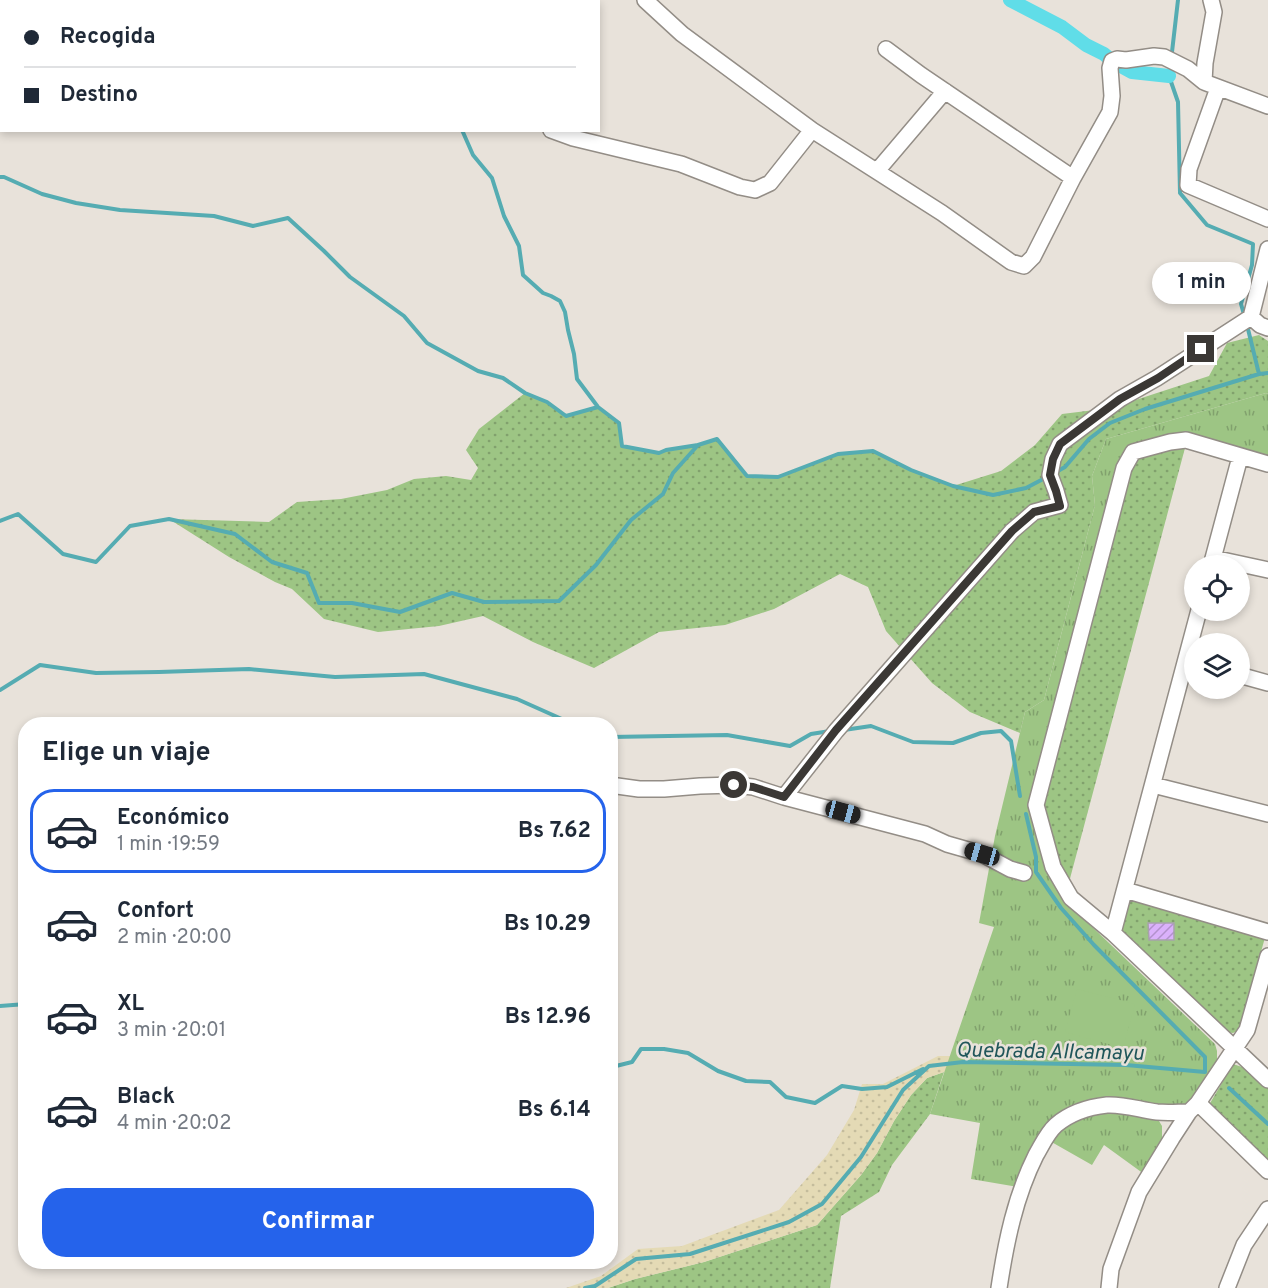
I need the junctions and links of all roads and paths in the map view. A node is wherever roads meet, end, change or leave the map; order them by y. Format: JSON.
{"nodes":[{"id":1,"x":645,"y":0,"type":"edge"},
{"id":2,"x":1211,"y":0,"type":"edge"},
{"id":3,"x":886,"y":49,"type":"dead end"},
{"id":4,"x":1211,"y":85,"type":"junction"},
{"id":5,"x":945,"y":91,"type":"junction"},
{"id":6,"x":1268,"y":106,"type":"edge"},
{"id":7,"x":812,"y":130,"type":"junction"},
{"id":8,"x":556,"y":132,"type":"edge"},
{"id":9,"x":877,"y":171,"type":"junction"},
{"id":10,"x":1073,"y":178,"type":"junction"},
{"id":11,"x":1268,"y":219,"type":"edge"},
{"id":12,"x":1268,"y":249,"type":"edge"},
{"id":13,"x":1251,"y":317,"type":"junction"},
{"id":14,"x":1268,"y":328,"type":"edge"},
{"id":15,"x":1240,"y":457,"type":"junction"},
{"id":16,"x":1268,"y":464,"type":"edge"},
{"id":17,"x":1214,"y":555,"type":"edge"},
{"id":18,"x":1250,"y":567,"type":"edge"},
{"id":19,"x":1268,"y":570,"type":"edge"},
{"id":20,"x":1250,"y":678,"type":"edge"},
{"id":21,"x":1184,"y":681,"type":"edge"},
{"id":22,"x":1268,"y":683,"type":"edge"},
{"id":23,"x":618,"y":785,"type":"edge"},
{"id":24,"x":1152,"y":785,"type":"junction"},
{"id":25,"x":784,"y":797,"type":"junction"},
{"id":26,"x":1268,"y":814,"type":"edge"},
{"id":27,"x":1024,"y":873,"type":"dead end"},
{"id":28,"x":1125,"y":890,"type":"junction"},
{"id":29,"x":1268,"y":932,"type":"edge"},
{"id":30,"x":1113,"y":933,"type":"junction"},
{"id":31,"x":1268,"y":956,"type":"edge"},
{"id":32,"x":1235,"y":1048,"type":"junction"},
{"id":33,"x":1268,"y":1080,"type":"edge"},
{"id":34,"x":1194,"y":1108,"type":"junction"},
{"id":35,"x":1157,"y":1112,"type":"junction"},
{"id":36,"x":1168,"y":1144,"type":"junction"},
{"id":37,"x":1268,"y":1171,"type":"edge"},
{"id":38,"x":1268,"y":1209,"type":"edge"},
{"id":39,"x":999,"y":1288,"type":"edge"},
{"id":40,"x":1109,"y":1288,"type":"edge"},
{"id":41,"x":1227,"y":1288,"type":"edge"}],
"edges":[{"from":1,"to":7,"type":"street"},
{"from":2,"to":4,"type":"street"},
{"from":3,"to":5,"type":"street"},
{"from":4,"to":6,"type":"street"},
{"from":4,"to":10,"type":"street"},
{"from":4,"to":11,"type":"street"},
{"from":5,"to":9,"type":"street"},
{"from":5,"to":10,"type":"street"},
{"from":7,"to":8,"type":"street"},
{"from":7,"to":9,"type":"street"},
{"from":9,"to":10,"type":"street"},
{"from":12,"to":13,"type":"street"},
{"from":13,"to":14,"type":"street"},
{"from":13,"to":25,"type":"street"},
{"from":15,"to":16,"type":"street"},
{"from":15,"to":17,"type":"street"},
{"from":15,"to":30,"type":"street"},
{"from":18,"to":19,"type":"street"},
{"from":20,"to":22,"type":"street"},
{"from":21,"to":24,"type":"street"},
{"from":23,"to":25,"type":"street"},
{"from":24,"to":26,"type":"street"},
{"from":24,"to":28,"type":"street"},
{"from":25,"to":27,"type":"street"},
{"from":28,"to":29,"type":"street"},
{"from":28,"to":30,"type":"street"},
{"from":30,"to":32,"type":"street"},
{"from":31,"to":32,"type":"street"},
{"from":32,"to":33,"type":"street"},
{"from":32,"to":34,"type":"street"},
{"from":34,"to":35,"type":"street"},
{"from":34,"to":36,"type":"street"},
{"from":34,"to":37,"type":"street"},
{"from":35,"to":36,"type":"street"},
{"from":35,"to":39,"type":"street"},
{"from":36,"to":40,"type":"street"},
{"from":38,"to":41,"type":"street"}]}
